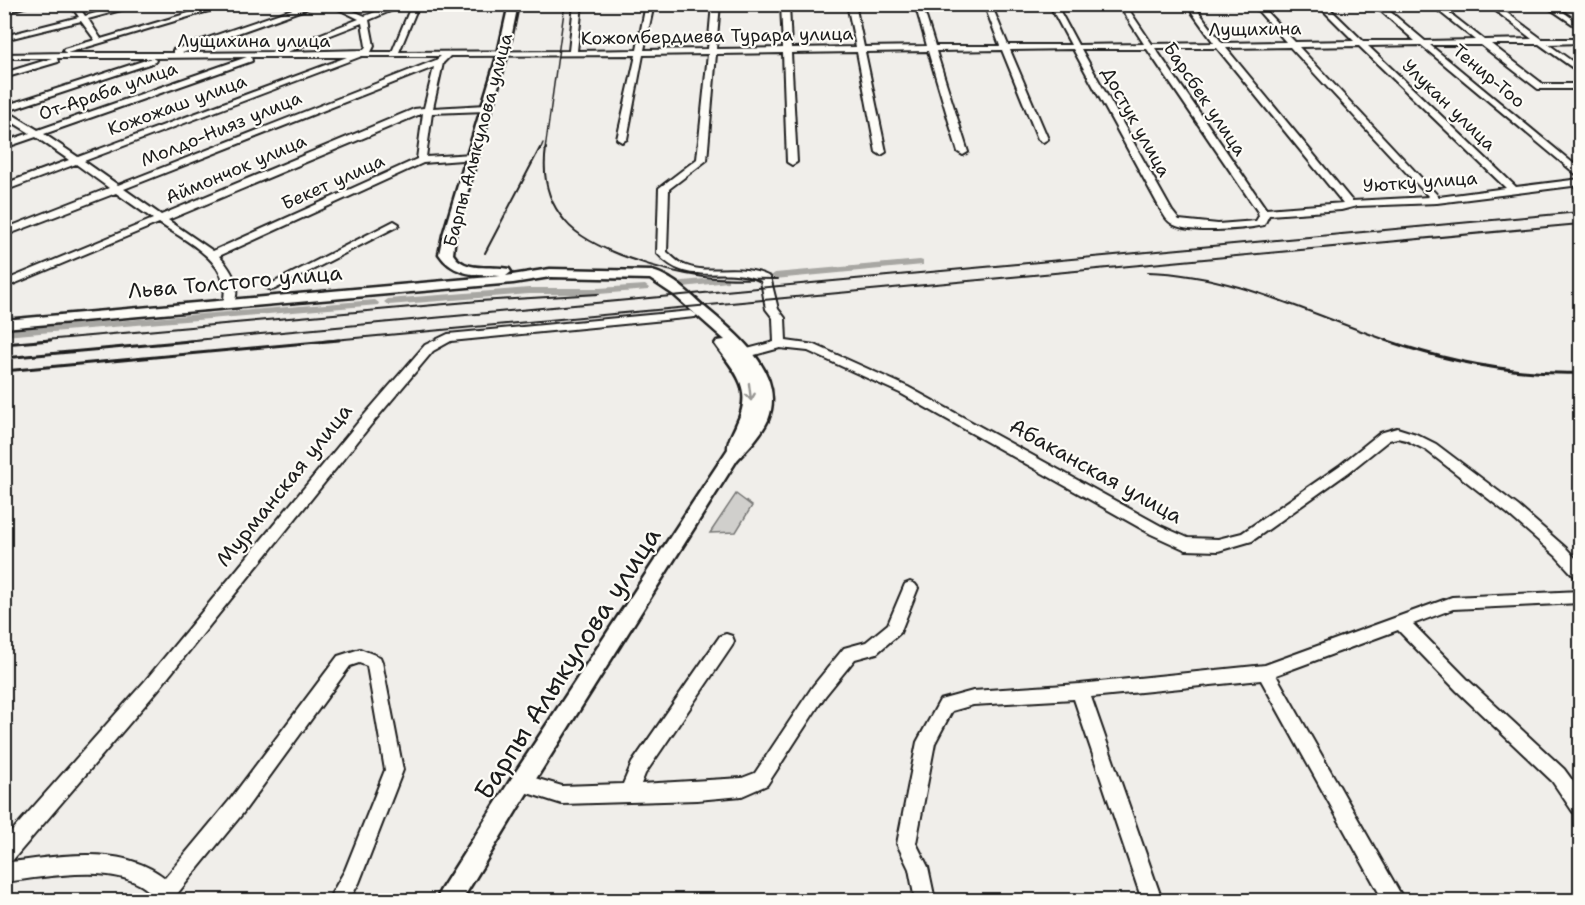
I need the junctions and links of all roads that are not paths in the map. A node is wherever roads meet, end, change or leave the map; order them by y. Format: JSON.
{"nodes":[{"id":1,"x":16,"y":4,"type":"edge"},
{"id":2,"x":31,"y":4,"type":"edge"},
{"id":3,"x":73,"y":4,"type":"edge"},
{"id":4,"x":140,"y":4,"type":"edge"},
{"id":5,"x":229,"y":4,"type":"edge"},
{"id":6,"x":316,"y":4,"type":"edge"},
{"id":7,"x":331,"y":4,"type":"edge"},
{"id":8,"x":404,"y":4,"type":"edge"},
{"id":9,"x":416,"y":4,"type":"edge"},
{"id":10,"x":514,"y":4,"type":"edge"},
{"id":11,"x":578,"y":4,"type":"edge"},
{"id":12,"x":650,"y":4,"type":"edge"},
{"id":13,"x":716,"y":4,"type":"edge"},
{"id":14,"x":785,"y":4,"type":"edge"},
{"id":15,"x":851,"y":4,"type":"edge"},
{"id":16,"x":918,"y":4,"type":"edge"},
{"id":17,"x":987,"y":4,"type":"edge"},
{"id":18,"x":1052,"y":4,"type":"edge"},
{"id":19,"x":1121,"y":4,"type":"edge"},
{"id":20,"x":1189,"y":4,"type":"edge"},
{"id":21,"x":1255,"y":4,"type":"edge"},
{"id":22,"x":1320,"y":4,"type":"edge"},
{"id":23,"x":1376,"y":4,"type":"edge"},
{"id":24,"x":1433,"y":4,"type":"edge"},
{"id":25,"x":1490,"y":4,"type":"edge"},
{"id":26,"x":1546,"y":4,"type":"edge"},
{"id":27,"x":6,"y":10,"type":"edge"},
{"id":28,"x":83,"y":19,"type":"junction"},
{"id":29,"x":365,"y":19,"type":"junction"},
{"id":30,"x":1581,"y":27,"type":"edge"},
{"id":31,"x":4,"y":38,"type":"edge"},
{"id":32,"x":1540,"y":41,"type":"junction"},
{"id":33,"x":1581,"y":41,"type":"edge"},
{"id":34,"x":100,"y":42,"type":"junction"},
{"id":35,"x":1422,"y":42,"type":"junction"},
{"id":36,"x":1480,"y":42,"type":"junction"},
{"id":37,"x":1361,"y":43,"type":"junction"},
{"id":38,"x":1293,"y":44,"type":"junction"},
{"id":39,"x":1219,"y":45,"type":"junction"},
{"id":40,"x":1149,"y":46,"type":"junction"},
{"id":41,"x":1076,"y":47,"type":"junction"},
{"id":42,"x":1004,"y":48,"type":"junction"},
{"id":43,"x":931,"y":49,"type":"junction"},
{"id":44,"x":859,"y":50,"type":"junction"},
{"id":45,"x":711,"y":51,"type":"junction"},
{"id":46,"x":788,"y":51,"type":"junction"},
{"id":47,"x":639,"y":52,"type":"junction"},
{"id":48,"x":449,"y":53,"type":"junction"},
{"id":49,"x":503,"y":53,"type":"junction"},
{"id":50,"x":573,"y":53,"type":"junction"},
{"id":51,"x":361,"y":55,"type":"junction"},
{"id":52,"x":393,"y":55,"type":"junction"},
{"id":53,"x":4,"y":56,"type":"edge"},
{"id":54,"x":62,"y":56,"type":"junction"},
{"id":55,"x":163,"y":56,"type":"junction"},
{"id":56,"x":256,"y":56,"type":"junction"},
{"id":57,"x":273,"y":56,"type":"junction"},
{"id":58,"x":439,"y":62,"type":"junction"},
{"id":59,"x":1581,"y":71,"type":"edge"},
{"id":60,"x":4,"y":76,"type":"edge"},
{"id":61,"x":1581,"y":87,"type":"edge"},
{"id":62,"x":486,"y":108,"type":"junction"},
{"id":63,"x":428,"y":110,"type":"junction"},
{"id":64,"x":4,"y":111,"type":"edge"},
{"id":65,"x":38,"y":134,"type":"junction"},
{"id":66,"x":622,"y":139,"type":"dead end"},
{"id":67,"x":1043,"y":139,"type":"dead end"},
{"id":68,"x":4,"y":146,"type":"edge"},
{"id":69,"x":881,"y":152,"type":"dead end"},
{"id":70,"x":963,"y":152,"type":"dead end"},
{"id":71,"x":472,"y":157,"type":"junction"},
{"id":72,"x":421,"y":160,"type":"junction"},
{"id":73,"x":74,"y":161,"type":"junction"},
{"id":74,"x":792,"y":162,"type":"dead end"},
{"id":75,"x":1581,"y":173,"type":"edge"},
{"id":76,"x":1581,"y":182,"type":"edge"},
{"id":77,"x":4,"y":188,"type":"edge"},
{"id":78,"x":116,"y":189,"type":"junction"},
{"id":79,"x":1513,"y":190,"type":"junction"},
{"id":80,"x":1437,"y":200,"type":"junction"},
{"id":81,"x":1350,"y":205,"type":"junction"},
{"id":82,"x":1263,"y":212,"type":"junction"},
{"id":83,"x":160,"y":219,"type":"junction"},
{"id":84,"x":394,"y":224,"type":"dead end"},
{"id":85,"x":4,"y":233,"type":"edge"},
{"id":86,"x":212,"y":255,"type":"junction"},
{"id":87,"x":455,"y":266,"type":"junction"},
{"id":88,"x":534,"y":276,"type":"junction"},
{"id":89,"x":4,"y":285,"type":"edge"},
{"id":90,"x":433,"y":286,"type":"junction"},
{"id":91,"x":272,"y":293,"type":"junction"},
{"id":92,"x":229,"y":303,"type":"junction"},
{"id":93,"x":691,"y":315,"type":"junction"},
{"id":94,"x":4,"y":324,"type":"edge"},
{"id":95,"x":780,"y":344,"type":"junction"},
{"id":96,"x":740,"y":355,"type":"junction"},
{"id":97,"x":1581,"y":573,"type":"edge"},
{"id":98,"x":910,"y":588,"type":"dead end"},
{"id":99,"x":1581,"y":597,"type":"edge"},
{"id":100,"x":1400,"y":621,"type":"junction"},
{"id":101,"x":726,"y":641,"type":"dead end"},
{"id":102,"x":1265,"y":672,"type":"junction"},
{"id":103,"x":1080,"y":691,"type":"junction"},
{"id":104,"x":521,"y":783,"type":"junction"},
{"id":105,"x":629,"y":793,"type":"junction"},
{"id":106,"x":1581,"y":806,"type":"edge"},
{"id":107,"x":4,"y":855,"type":"edge"},
{"id":108,"x":4,"y":872,"type":"edge"},
{"id":109,"x":168,"y":896,"type":"edge"},
{"id":110,"x":338,"y":900,"type":"edge"},
{"id":111,"x":449,"y":900,"type":"edge"},
{"id":112,"x":925,"y":900,"type":"edge"},
{"id":113,"x":1152,"y":900,"type":"edge"},
{"id":114,"x":1394,"y":900,"type":"edge"}],
"edges":[{"from":1,"to":27,"type":"street"},
{"from":2,"to":27,"type":"street"},
{"from":3,"to":28,"type":"street"},
{"from":4,"to":28,"type":"street"},
{"from":5,"to":34,"type":"street"},
{"from":6,"to":55,"type":"street"},
{"from":7,"to":29,"type":"street"},
{"from":8,"to":29,"type":"street"},
{"from":9,"to":52,"type":"street"},
{"from":10,"to":49,"type":"main road","name":"Барпы Алыкулова улица"},
{"from":11,"to":50,"type":"street"},
{"from":12,"to":47,"type":"street"},
{"from":13,"to":45,"type":"street"},
{"from":14,"to":46,"type":"street"},
{"from":15,"to":44,"type":"street"},
{"from":16,"to":43,"type":"street"},
{"from":17,"to":42,"type":"street"},
{"from":18,"to":41,"type":"street","name":"Достук улица"},
{"from":19,"to":40,"type":"street","name":"Барсбек улица"},
{"from":20,"to":39,"type":"street"},
{"from":21,"to":38,"type":"street"},
{"from":22,"to":37,"type":"street","name":"Улукан улица"},
{"from":23,"to":35,"type":"street","name":"Тенир-Тоо"},
{"from":24,"to":36,"type":"street"},
{"from":25,"to":32,"type":"street"},
{"from":26,"to":30,"type":"street"},
{"from":28,"to":31,"type":"street"},
{"from":28,"to":34,"type":"street"},
{"from":29,"to":51,"type":"street"},
{"from":29,"to":57,"type":"street"},
{"from":32,"to":33,"type":"street","name":"Лущихина"},
{"from":32,"to":36,"type":"street","name":"Лущихина"},
{"from":32,"to":59,"type":"street"},
{"from":34,"to":54,"type":"street"},
{"from":35,"to":36,"type":"street","name":"Лущихина"},
{"from":35,"to":37,"type":"street","name":"Лущихина"},
{"from":35,"to":75,"type":"street","name":"Тенир-Тоо"},
{"from":36,"to":61,"type":"street"},
{"from":37,"to":38,"type":"street","name":"Лущихина"},
{"from":37,"to":79,"type":"street","name":"Улукан улица"},
{"from":38,"to":39,"type":"street","name":"Лущихина"},
{"from":38,"to":80,"type":"street"},
{"from":39,"to":40,"type":"street","name":"Лущихина"},
{"from":39,"to":81,"type":"street"},
{"from":40,"to":41,"type":"street","name":"Лущихина"},
{"from":40,"to":82,"type":"street","name":"Барсбек улица"},
{"from":41,"to":42,"type":"street","name":"Лущихина"},
{"from":41,"to":82,"type":"street","name":"Достук улица"},
{"from":42,"to":43,"type":"street","name":"Лущихина"},
{"from":42,"to":67,"type":"street"},
{"from":43,"to":44,"type":"street","name":"Кожомбердиева Турара улица"},
{"from":43,"to":70,"type":"street"},
{"from":44,"to":46,"type":"street","name":"Кожомбердиева Турара улица"},
{"from":44,"to":69,"type":"street"},
{"from":45,"to":46,"type":"street","name":"Кожомбердиева Турара улица"},
{"from":45,"to":47,"type":"street","name":"Кожомбердиева Турара улица"},
{"from":45,"to":95,"type":"street"},
{"from":46,"to":74,"type":"street"},
{"from":47,"to":50,"type":"street","name":"Кожомбердиева Турара улица"},
{"from":47,"to":66,"type":"street"},
{"from":48,"to":49,"type":"street","name":"Лущихина улица"},
{"from":48,"to":52,"type":"street","name":"Лущихина улица"},
{"from":48,"to":58,"type":"street","name":"Молдо-Нияз улица"},
{"from":49,"to":50,"type":"street","name":"Кожомбердиева Турара улица"},
{"from":49,"to":62,"type":"main road","name":"Барпы Алыкулова улица"},
{"from":51,"to":52,"type":"street","name":"Лущихина улица"},
{"from":51,"to":57,"type":"street","name":"Лущихина улица"},
{"from":51,"to":73,"type":"street","name":"Кожожаш улица"},
{"from":53,"to":54,"type":"street","name":"Лущихина улица"},
{"from":54,"to":55,"type":"street","name":"Лущихина улица"},
{"from":54,"to":60,"type":"street"},
{"from":55,"to":56,"type":"street","name":"Лущихина улица"},
{"from":55,"to":64,"type":"street"},
{"from":56,"to":57,"type":"street","name":"Лущихина улица"},
{"from":56,"to":65,"type":"street","name":"От-Араба улица"},
{"from":58,"to":63,"type":"street"},
{"from":58,"to":78,"type":"street","name":"Молдо-Нияз улица"},
{"from":62,"to":63,"type":"street","name":"Аймончок улица"},
{"from":62,"to":71,"type":"main road","name":"Барпы Алыкулова улица"},
{"from":63,"to":72,"type":"street"},
{"from":63,"to":83,"type":"street","name":"Аймончок улица"},
{"from":64,"to":65,"type":"street"},
{"from":65,"to":68,"type":"street","name":"От-Араба улица"},
{"from":65,"to":73,"type":"street"},
{"from":71,"to":72,"type":"street","name":"Бекет улица"},
{"from":71,"to":87,"type":"main road","name":"Барпы Алыкулова улица"},
{"from":72,"to":86,"type":"street","name":"Бекет улица"},
{"from":73,"to":77,"type":"street","name":"Кожожаш улица"},
{"from":73,"to":78,"type":"street"},
{"from":76,"to":79,"type":"street","name":"Уютку улица"},
{"from":78,"to":83,"type":"street"},
{"from":78,"to":85,"type":"street","name":"Молдо-Нияз улица"},
{"from":79,"to":80,"type":"street","name":"Уютку улица"},
{"from":80,"to":81,"type":"street","name":"Уютку улица"},
{"from":81,"to":82,"type":"street","name":"Уютку улица"},
{"from":83,"to":86,"type":"street"},
{"from":83,"to":89,"type":"street","name":"Аймончок улица"},
{"from":84,"to":91,"type":"street"},
{"from":86,"to":92,"type":"street"},
{"from":87,"to":88,"type":"main road","name":"Барпы Алыкулова улица"},
{"from":87,"to":90,"type":"main road","name":"Льва Толстого улица"},
{"from":88,"to":90,"type":"main road"},
{"from":88,"to":93,"type":"main road"},
{"from":88,"to":96,"type":"main road"},
{"from":90,"to":91,"type":"main road","name":"Льва Толстого улица"},
{"from":91,"to":92,"type":"main road","name":"Льва Толстого улица"},
{"from":92,"to":94,"type":"main road","name":"Льва Толстого улица"},
{"from":93,"to":96,"type":"main road"},
{"from":93,"to":107,"type":"street","name":"Мурманская улица"},
{"from":95,"to":96,"type":"street"},
{"from":95,"to":97,"type":"street","name":"Абаканская улица"},
{"from":96,"to":104,"type":"main road","name":"Барпы Алыкулова улица"},
{"from":98,"to":105,"type":"street"},
{"from":99,"to":100,"type":"street"},
{"from":100,"to":102,"type":"street"},
{"from":100,"to":106,"type":"street"},
{"from":101,"to":105,"type":"street"},
{"from":102,"to":103,"type":"street"},
{"from":102,"to":114,"type":"street"},
{"from":103,"to":112,"type":"street"},
{"from":103,"to":113,"type":"street"},
{"from":104,"to":105,"type":"street"},
{"from":104,"to":111,"type":"main road","name":"Барпы Алыкулова улица"},
{"from":108,"to":109,"type":"street"},
{"from":109,"to":110,"type":"street"}]}
